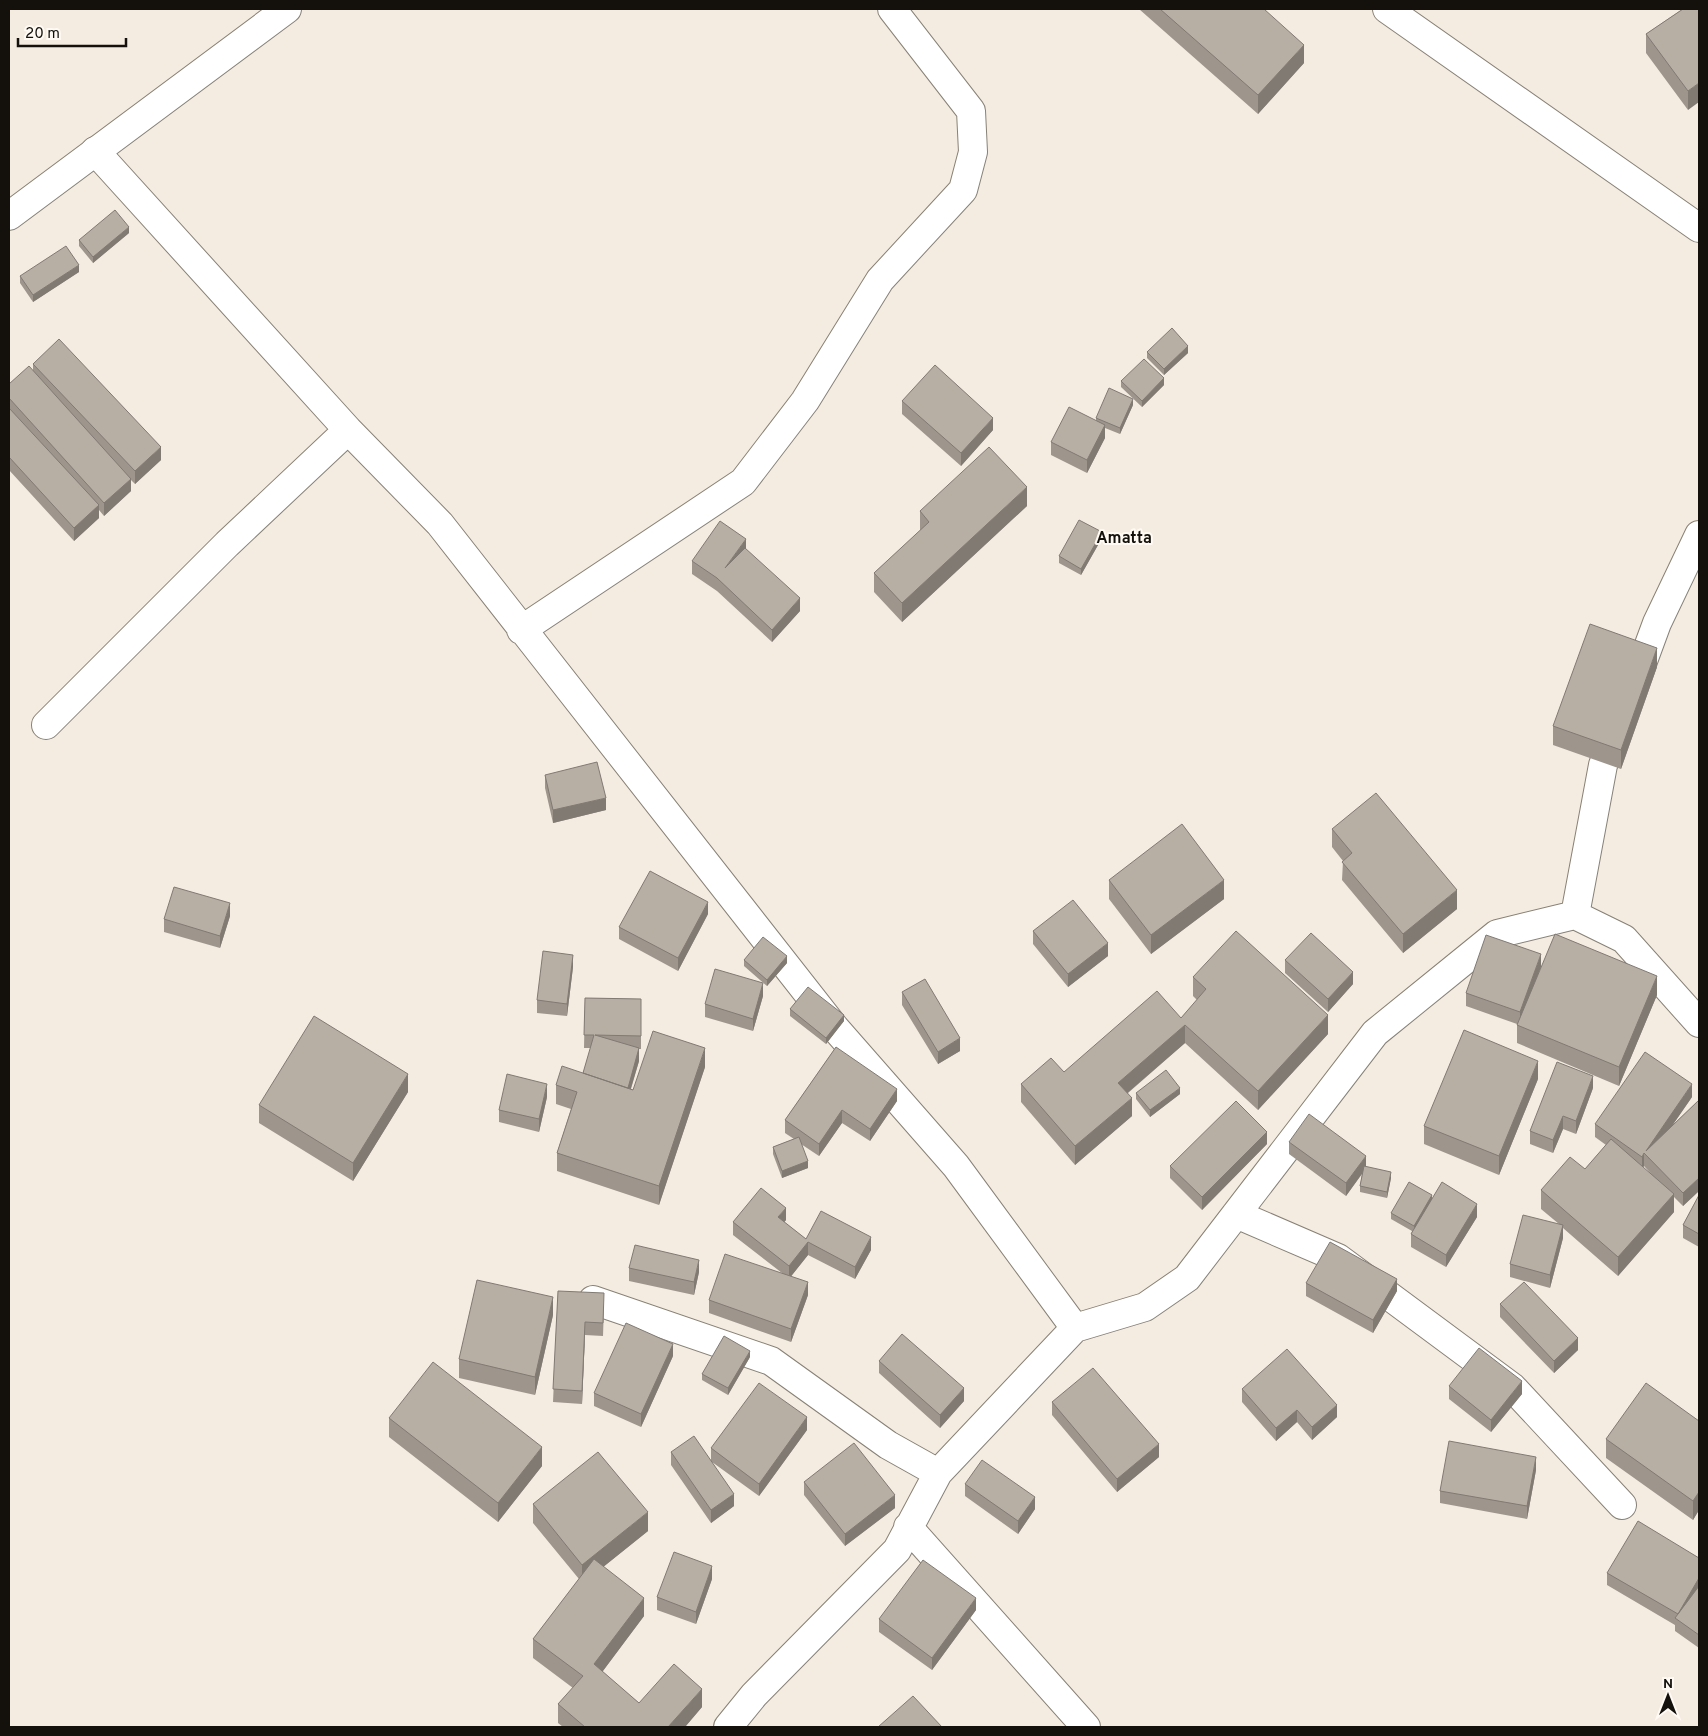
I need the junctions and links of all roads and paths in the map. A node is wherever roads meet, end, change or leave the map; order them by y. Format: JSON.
{"nodes":[{"id":1,"x":287,"y":9,"type":"edge"},
{"id":2,"x":892,"y":9,"type":"edge"},
{"id":3,"x":1387,"y":9,"type":"edge"},
{"id":4,"x":94,"y":151,"type":"junction"},
{"id":5,"x":9,"y":216,"type":"edge"},
{"id":6,"x":1699,"y":228,"type":"edge"},
{"id":7,"x":348,"y":430,"type":"junction"},
{"id":8,"x":1699,"y":535,"type":"edge"},
{"id":9,"x":521,"y":630,"type":"junction"},
{"id":10,"x":46,"y":725,"type":"dead end"},
{"id":11,"x":1575,"y":916,"type":"junction"},
{"id":12,"x":1699,"y":1023,"type":"edge"},
{"id":13,"x":1236,"y":1214,"type":"junction"},
{"id":14,"x":593,"y":1300,"type":"edge"},
{"id":15,"x":1075,"y":1328,"type":"junction"},
{"id":16,"x":938,"y":1473,"type":"junction"},
{"id":17,"x":1622,"y":1505,"type":"dead end"},
{"id":18,"x":908,"y":1527,"type":"junction"},
{"id":19,"x":728,"y":1727,"type":"edge"},
{"id":20,"x":1086,"y":1727,"type":"edge"}],
"edges":[{"from":1,"to":4,"type":"street"},
{"from":2,"to":9,"type":"street"},
{"from":3,"to":6,"type":"street"},
{"from":4,"to":5,"type":"street"},
{"from":4,"to":7,"type":"street"},
{"from":7,"to":9,"type":"street"},
{"from":7,"to":10,"type":"street"},
{"from":8,"to":11,"type":"street"},
{"from":9,"to":15,"type":"street"},
{"from":11,"to":12,"type":"street"},
{"from":11,"to":13,"type":"street"},
{"from":13,"to":15,"type":"street"},
{"from":13,"to":17,"type":"street"},
{"from":14,"to":16,"type":"street"},
{"from":15,"to":16,"type":"street"},
{"from":16,"to":18,"type":"street"},
{"from":18,"to":19,"type":"street"},
{"from":18,"to":20,"type":"street"}]}
